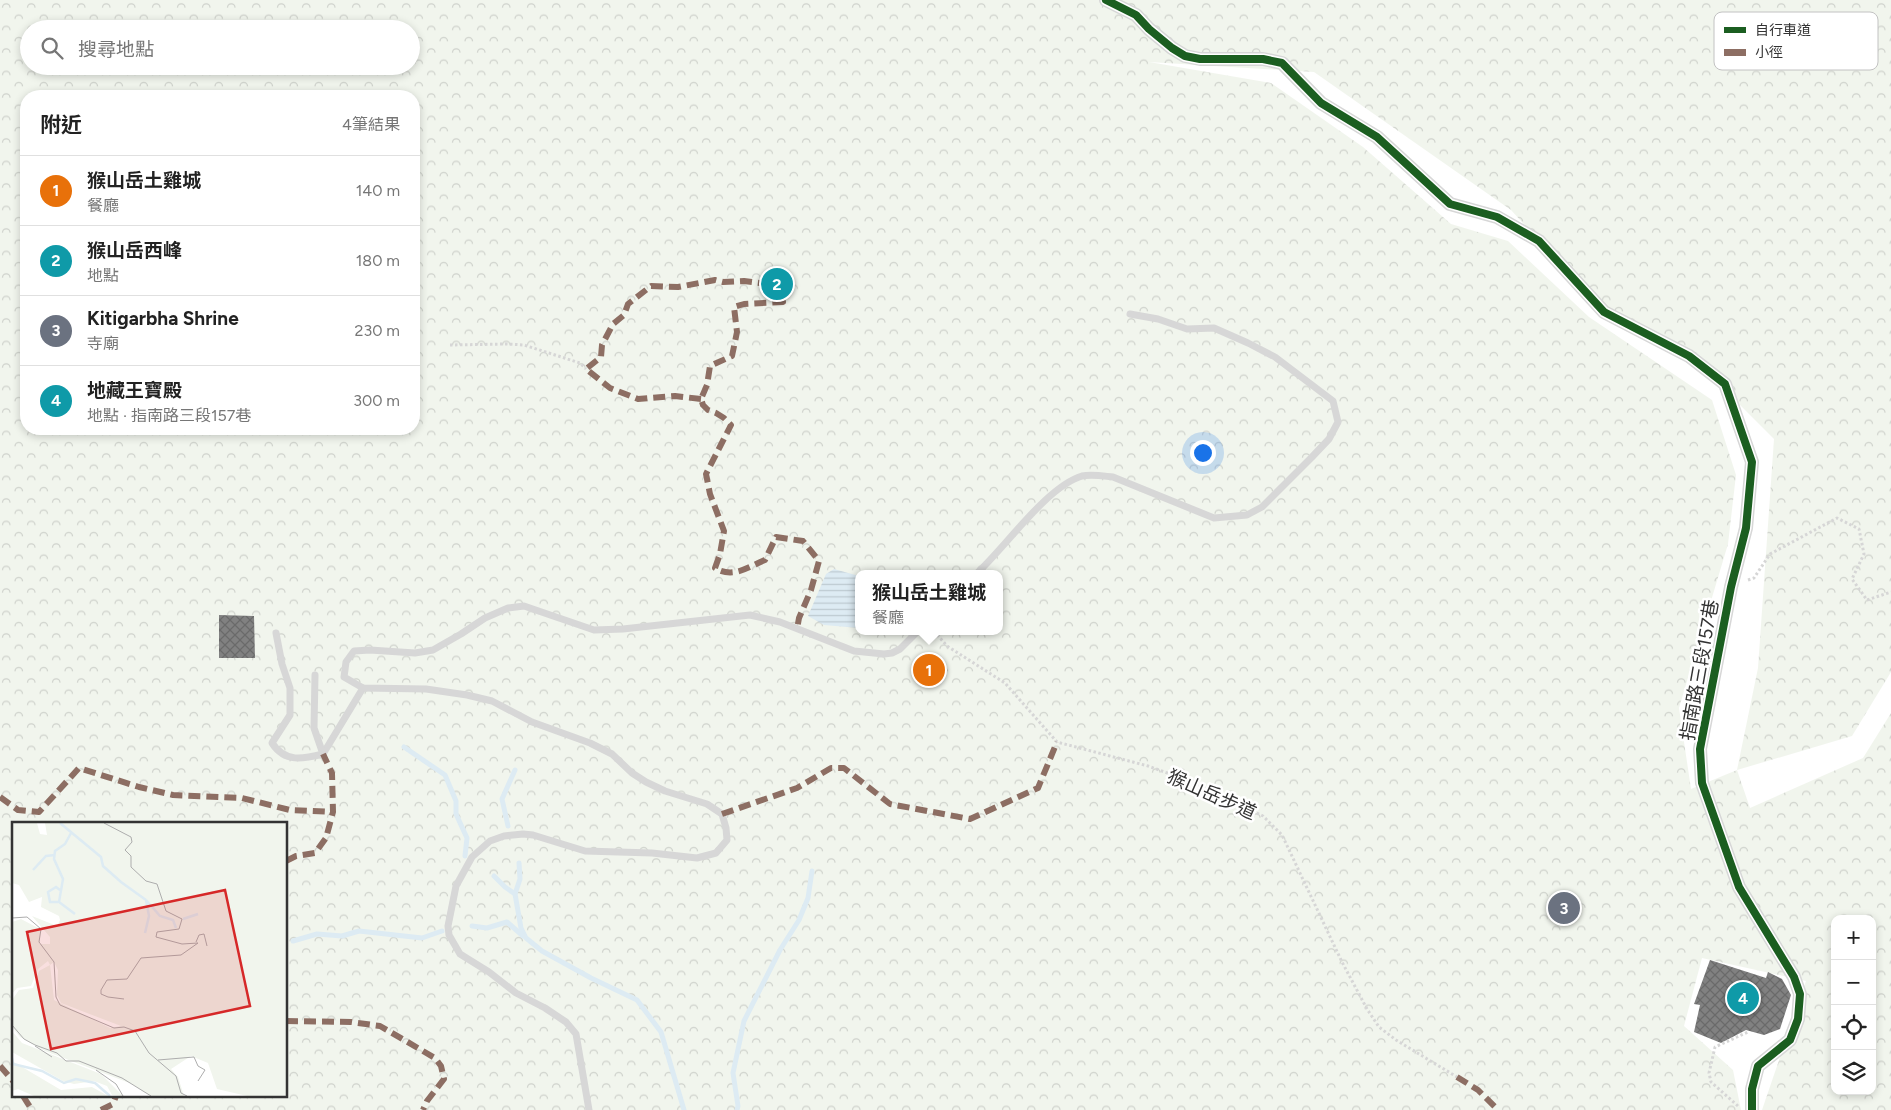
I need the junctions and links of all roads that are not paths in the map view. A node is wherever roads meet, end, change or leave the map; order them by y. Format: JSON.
{"nodes":[{"id":1,"x":1106,"y":0,"type":"edge"},
{"id":2,"x":1130,"y":314,"type":"dead end"},
{"id":3,"x":980,"y":570,"type":"edge"},
{"id":4,"x":276,"y":633,"type":"dead end"},
{"id":5,"x":914,"y":635,"type":"edge"},
{"id":6,"x":315,"y":675,"type":"dead end"},
{"id":7,"x":363,"y":688,"type":"junction"},
{"id":8,"x":323,"y":754,"type":"junction"},
{"id":9,"x":1747,"y":1109,"type":"edge"},
{"id":10,"x":589,"y":1110,"type":"edge"}],
"edges":[{"from":1,"to":9,"type":"street","name":"指南路三段157巷"},
{"from":2,"to":3,"type":"lane"},
{"from":4,"to":8,"type":"lane"},
{"from":5,"to":7,"type":"lane"},
{"from":6,"to":8,"type":"lane"},
{"from":7,"to":8,"type":"lane"},
{"from":7,"to":10,"type":"lane"}]}
